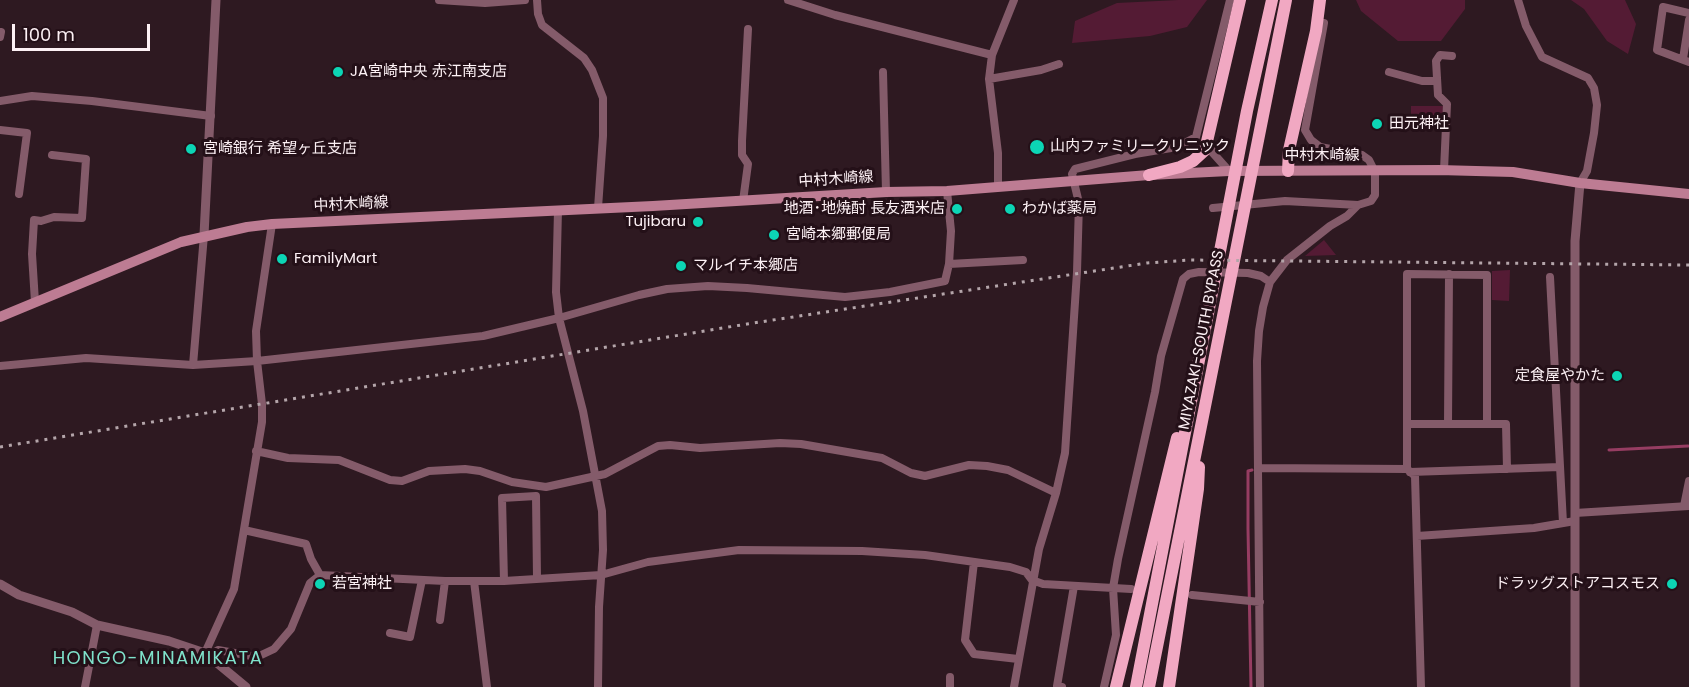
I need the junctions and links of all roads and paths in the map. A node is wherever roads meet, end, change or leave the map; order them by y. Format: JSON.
{"nodes":[{"id":1,"x":216,"y":0,"type":"edge"},
{"id":2,"x":439,"y":0,"type":"edge"},
{"id":3,"x":525,"y":0,"type":"edge"},
{"id":4,"x":537,"y":0,"type":"edge"},
{"id":5,"x":788,"y":0,"type":"edge"},
{"id":6,"x":1014,"y":0,"type":"edge"},
{"id":7,"x":1230,"y":0,"type":"edge"},
{"id":8,"x":1240,"y":0,"type":"edge"},
{"id":9,"x":1272,"y":0,"type":"edge"},
{"id":10,"x":1286,"y":0,"type":"edge"},
{"id":11,"x":1320,"y":0,"type":"edge"},
{"id":12,"x":1518,"y":0,"type":"edge"},
{"id":13,"x":505,"y":1,"type":"edge"},
{"id":14,"x":1689,"y":13,"type":"edge"},
{"id":15,"x":1689,"y":20,"type":"edge"},
{"id":16,"x":1324,"y":23,"type":"dead end"},
{"id":17,"x":748,"y":28,"type":"dead end"},
{"id":18,"x":1,"y":32,"type":"edge"},
{"id":19,"x":0,"y":37,"type":"edge"},
{"id":20,"x":992,"y":55,"type":"junction"},
{"id":21,"x":1452,"y":56,"type":"dead end"},
{"id":22,"x":1686,"y":60,"type":"edge"},
{"id":23,"x":1059,"y":64,"type":"dead end"},
{"id":24,"x":883,"y":72,"type":"dead end"},
{"id":25,"x":1389,"y":72,"type":"dead end"},
{"id":26,"x":989,"y":79,"type":"junction"},
{"id":27,"x":1437,"y":81,"type":"junction"},
{"id":28,"x":0,"y":101,"type":"edge"},
{"id":29,"x":211,"y":116,"type":"junction"},
{"id":30,"x":0,"y":130,"type":"edge"},
{"id":31,"x":1208,"y":137,"type":"junction"},
{"id":32,"x":52,"y":155,"type":"dead end"},
{"id":33,"x":1444,"y":170,"type":"junction"},
{"id":34,"x":1229,"y":171,"type":"junction"},
{"id":35,"x":1288,"y":171,"type":"junction"},
{"id":36,"x":1375,"y":172,"type":"junction"},
{"id":37,"x":1149,"y":175,"type":"junction"},
{"id":38,"x":1075,"y":182,"type":"junction"},
{"id":39,"x":1580,"y":183,"type":"junction"},
{"id":40,"x":998,"y":187,"type":"junction"},
{"id":41,"x":947,"y":191,"type":"junction"},
{"id":42,"x":886,"y":192,"type":"junction"},
{"id":43,"x":19,"y":194,"type":"dead end"},
{"id":44,"x":1689,"y":194,"type":"edge"},
{"id":45,"x":743,"y":201,"type":"junction"},
{"id":46,"x":1358,"y":205,"type":"junction"},
{"id":47,"x":598,"y":208,"type":"junction"},
{"id":48,"x":1213,"y":208,"type":"dead end"},
{"id":49,"x":558,"y":210,"type":"junction"},
{"id":50,"x":272,"y":224,"type":"junction"},
{"id":51,"x":204,"y":235,"type":"junction"},
{"id":52,"x":1023,"y":260,"type":"dead end"},
{"id":53,"x":950,"y":264,"type":"junction"},
{"id":54,"x":1449,"y":274,"type":"junction"},
{"id":55,"x":1550,"y":277,"type":"dead end"},
{"id":56,"x":1270,"y":282,"type":"junction"},
{"id":57,"x":35,"y":302,"type":"junction"},
{"id":58,"x":0,"y":317,"type":"edge"},
{"id":59,"x":559,"y":318,"type":"junction"},
{"id":60,"x":1201,"y":357,"type":"junction"},
{"id":61,"x":257,"y":361,"type":"junction"},
{"id":62,"x":192,"y":365,"type":"junction"},
{"id":63,"x":0,"y":366,"type":"edge"},
{"id":64,"x":1205,"y":406,"type":"junction"},
{"id":65,"x":1407,"y":424,"type":"junction"},
{"id":66,"x":1448,"y":424,"type":"junction"},
{"id":67,"x":1487,"y":424,"type":"junction"},
{"id":68,"x":256,"y":451,"type":"junction"},
{"id":69,"x":1560,"y":467,"type":"junction"},
{"id":70,"x":1258,"y":468,"type":"junction"},
{"id":71,"x":1507,"y":469,"type":"junction"},
{"id":72,"x":1409,"y":470,"type":"junction"},
{"id":73,"x":597,"y":477,"type":"junction"},
{"id":74,"x":1689,"y":480,"type":"edge"},
{"id":75,"x":536,"y":486,"type":"junction"},
{"id":76,"x":1056,"y":493,"type":"junction"},
{"id":77,"x":536,"y":496,"type":"junction"},
{"id":78,"x":1687,"y":506,"type":"edge"},
{"id":79,"x":1575,"y":517,"type":"junction"},
{"id":80,"x":1563,"y":523,"type":"junction"},
{"id":81,"x":244,"y":530,"type":"junction"},
{"id":82,"x":1417,"y":536,"type":"junction"},
{"id":83,"x":974,"y":562,"type":"junction"},
{"id":84,"x":320,"y":575,"type":"junction"},
{"id":85,"x":601,"y":575,"type":"junction"},
{"id":86,"x":537,"y":578,"type":"junction"},
{"id":87,"x":422,"y":580,"type":"junction"},
{"id":88,"x":1032,"y":580,"type":"junction"},
{"id":89,"x":445,"y":581,"type":"junction"},
{"id":90,"x":474,"y":581,"type":"junction"},
{"id":91,"x":504,"y":581,"type":"junction"},
{"id":92,"x":0,"y":584,"type":"edge"},
{"id":93,"x":1074,"y":586,"type":"junction"},
{"id":94,"x":1113,"y":588,"type":"junction"},
{"id":95,"x":1131,"y":589,"type":"dead end"},
{"id":96,"x":1192,"y":595,"type":"dead end"},
{"id":97,"x":1260,"y":602,"type":"junction"},
{"id":98,"x":440,"y":620,"type":"dead end"},
{"id":99,"x":97,"y":625,"type":"junction"},
{"id":100,"x":390,"y":633,"type":"dead end"},
{"id":101,"x":207,"y":655,"type":"junction"},
{"id":102,"x":1018,"y":659,"type":"junction"},
{"id":103,"x":950,"y":677,"type":"dead end"},
{"id":104,"x":85,"y":687,"type":"edge"},
{"id":105,"x":246,"y":687,"type":"edge"},
{"id":106,"x":487,"y":687,"type":"edge"},
{"id":107,"x":598,"y":687,"type":"edge"},
{"id":108,"x":950,"y":687,"type":"edge"},
{"id":109,"x":1014,"y":687,"type":"edge"},
{"id":110,"x":1062,"y":687,"type":"edge"},
{"id":111,"x":1104,"y":687,"type":"edge"},
{"id":112,"x":1116,"y":687,"type":"edge"},
{"id":113,"x":1136,"y":687,"type":"edge"},
{"id":114,"x":1149,"y":687,"type":"edge"},
{"id":115,"x":1169,"y":687,"type":"edge"},
{"id":116,"x":1260,"y":687,"type":"edge"},
{"id":117,"x":1421,"y":687,"type":"edge"},
{"id":118,"x":1575,"y":687,"type":"edge"}],
"edges":[{"from":1,"to":29,"type":"street"},
{"from":2,"to":13,"type":"street"},
{"from":3,"to":13,"type":"street"},
{"from":4,"to":47,"type":"street"},
{"from":5,"to":20,"type":"street"},
{"from":6,"to":20,"type":"street"},
{"from":7,"to":38,"type":"street"},
{"from":8,"to":31,"type":"highway"},
{"from":9,"to":60,"type":"highway","name":"MIYAZAKI-SOUTH BYPASS"},
{"from":10,"to":64,"type":"highway","name":"MIYAZAKI-SOUTH BYPASS"},
{"from":11,"to":35,"type":"highway"},
{"from":12,"to":39,"type":"street"},
{"from":14,"to":22,"type":"street"},
{"from":15,"to":22,"type":"street"},
{"from":16,"to":36,"type":"street"},
{"from":17,"to":45,"type":"street"},
{"from":18,"to":19,"type":"street"},
{"from":20,"to":26,"type":"street"},
{"from":21,"to":27,"type":"street"},
{"from":23,"to":26,"type":"street"},
{"from":24,"to":42,"type":"street"},
{"from":25,"to":27,"type":"street"},
{"from":26,"to":40,"type":"street"},
{"from":27,"to":33,"type":"street"},
{"from":28,"to":29,"type":"street"},
{"from":29,"to":51,"type":"street"},
{"from":30,"to":43,"type":"street"},
{"from":31,"to":34,"type":"street"},
{"from":31,"to":37,"type":"highway"},
{"from":32,"to":57,"type":"street"},
{"from":33,"to":36,"type":"main road","name":"中村木崎線"},
{"from":33,"to":39,"type":"main road","name":"中村木崎線"},
{"from":34,"to":35,"type":"main road","name":"中村木崎線"},
{"from":34,"to":37,"type":"main road","name":"中村木崎線"},
{"from":35,"to":36,"type":"main road","name":"中村木崎線"},
{"from":36,"to":46,"type":"street"},
{"from":37,"to":38,"type":"main road","name":"中村木崎線"},
{"from":38,"to":40,"type":"main road","name":"中村木崎線"},
{"from":38,"to":76,"type":"street"},
{"from":39,"to":44,"type":"main road","name":"中村木崎線"},
{"from":39,"to":79,"type":"street"},
{"from":40,"to":41,"type":"main road","name":"中村木崎線"},
{"from":41,"to":42,"type":"main road","name":"中村木崎線"},
{"from":41,"to":53,"type":"street"},
{"from":42,"to":45,"type":"main road","name":"中村木崎線"},
{"from":45,"to":47,"type":"main road","name":"中村木崎線"},
{"from":46,"to":48,"type":"street"},
{"from":46,"to":56,"type":"street"},
{"from":47,"to":49,"type":"main road","name":"中村木崎線"},
{"from":49,"to":50,"type":"main road","name":"中村木崎線"},
{"from":49,"to":59,"type":"street"},
{"from":50,"to":51,"type":"main road","name":"中村木崎線"},
{"from":50,"to":61,"type":"street"},
{"from":51,"to":57,"type":"main road","name":"中村木崎線"},
{"from":51,"to":62,"type":"street"},
{"from":52,"to":53,"type":"street"},
{"from":53,"to":59,"type":"street"},
{"from":54,"to":65,"type":"street"},
{"from":54,"to":66,"type":"street"},
{"from":54,"to":67,"type":"street"},
{"from":55,"to":69,"type":"street"},
{"from":56,"to":70,"type":"street"},
{"from":56,"to":94,"type":"street"},
{"from":57,"to":58,"type":"main road","name":"中村木崎線"},
{"from":59,"to":61,"type":"street"},
{"from":59,"to":73,"type":"street"},
{"from":60,"to":112,"type":"highway"},
{"from":60,"to":113,"type":"highway","name":"MIYAZAKI-SOUTH BYPASS"},
{"from":61,"to":62,"type":"street"},
{"from":61,"to":68,"type":"street"},
{"from":62,"to":63,"type":"street"},
{"from":64,"to":114,"type":"highway","name":"MIYAZAKI-SOUTH BYPASS"},
{"from":64,"to":115,"type":"highway"},
{"from":65,"to":66,"type":"street"},
{"from":65,"to":72,"type":"street"},
{"from":66,"to":67,"type":"street"},
{"from":67,"to":71,"type":"street"},
{"from":68,"to":75,"type":"street"},
{"from":68,"to":81,"type":"street"},
{"from":69,"to":71,"type":"street"},
{"from":69,"to":80,"type":"street"},
{"from":70,"to":72,"type":"street"},
{"from":70,"to":97,"type":"street"},
{"from":71,"to":72,"type":"street"},
{"from":72,"to":82,"type":"street"},
{"from":73,"to":75,"type":"street"},
{"from":73,"to":76,"type":"street"},
{"from":73,"to":85,"type":"street"},
{"from":74,"to":78,"type":"street"},
{"from":75,"to":77,"type":"street"},
{"from":76,"to":88,"type":"street"},
{"from":77,"to":86,"type":"street"},
{"from":77,"to":91,"type":"street"},
{"from":78,"to":79,"type":"street"},
{"from":79,"to":80,"type":"street"},
{"from":79,"to":118,"type":"street"},
{"from":80,"to":82,"type":"street"},
{"from":81,"to":84,"type":"street"},
{"from":81,"to":101,"type":"street"},
{"from":82,"to":117,"type":"street"},
{"from":83,"to":85,"type":"street"},
{"from":83,"to":88,"type":"street"},
{"from":83,"to":102,"type":"street"},
{"from":84,"to":87,"type":"street"},
{"from":84,"to":101,"type":"street"},
{"from":85,"to":86,"type":"street"},
{"from":85,"to":107,"type":"street"},
{"from":86,"to":91,"type":"street"},
{"from":87,"to":89,"type":"street"},
{"from":87,"to":100,"type":"street"},
{"from":88,"to":93,"type":"street"},
{"from":88,"to":102,"type":"street"},
{"from":89,"to":90,"type":"street"},
{"from":89,"to":98,"type":"street"},
{"from":90,"to":91,"type":"street"},
{"from":90,"to":106,"type":"street"},
{"from":92,"to":99,"type":"street"},
{"from":93,"to":94,"type":"street"},
{"from":93,"to":110,"type":"street"},
{"from":94,"to":95,"type":"street"},
{"from":94,"to":111,"type":"street"},
{"from":96,"to":97,"type":"street"},
{"from":97,"to":116,"type":"street"},
{"from":99,"to":101,"type":"street"},
{"from":99,"to":104,"type":"street"},
{"from":101,"to":105,"type":"street"},
{"from":102,"to":109,"type":"street"},
{"from":103,"to":108,"type":"street"}]}
